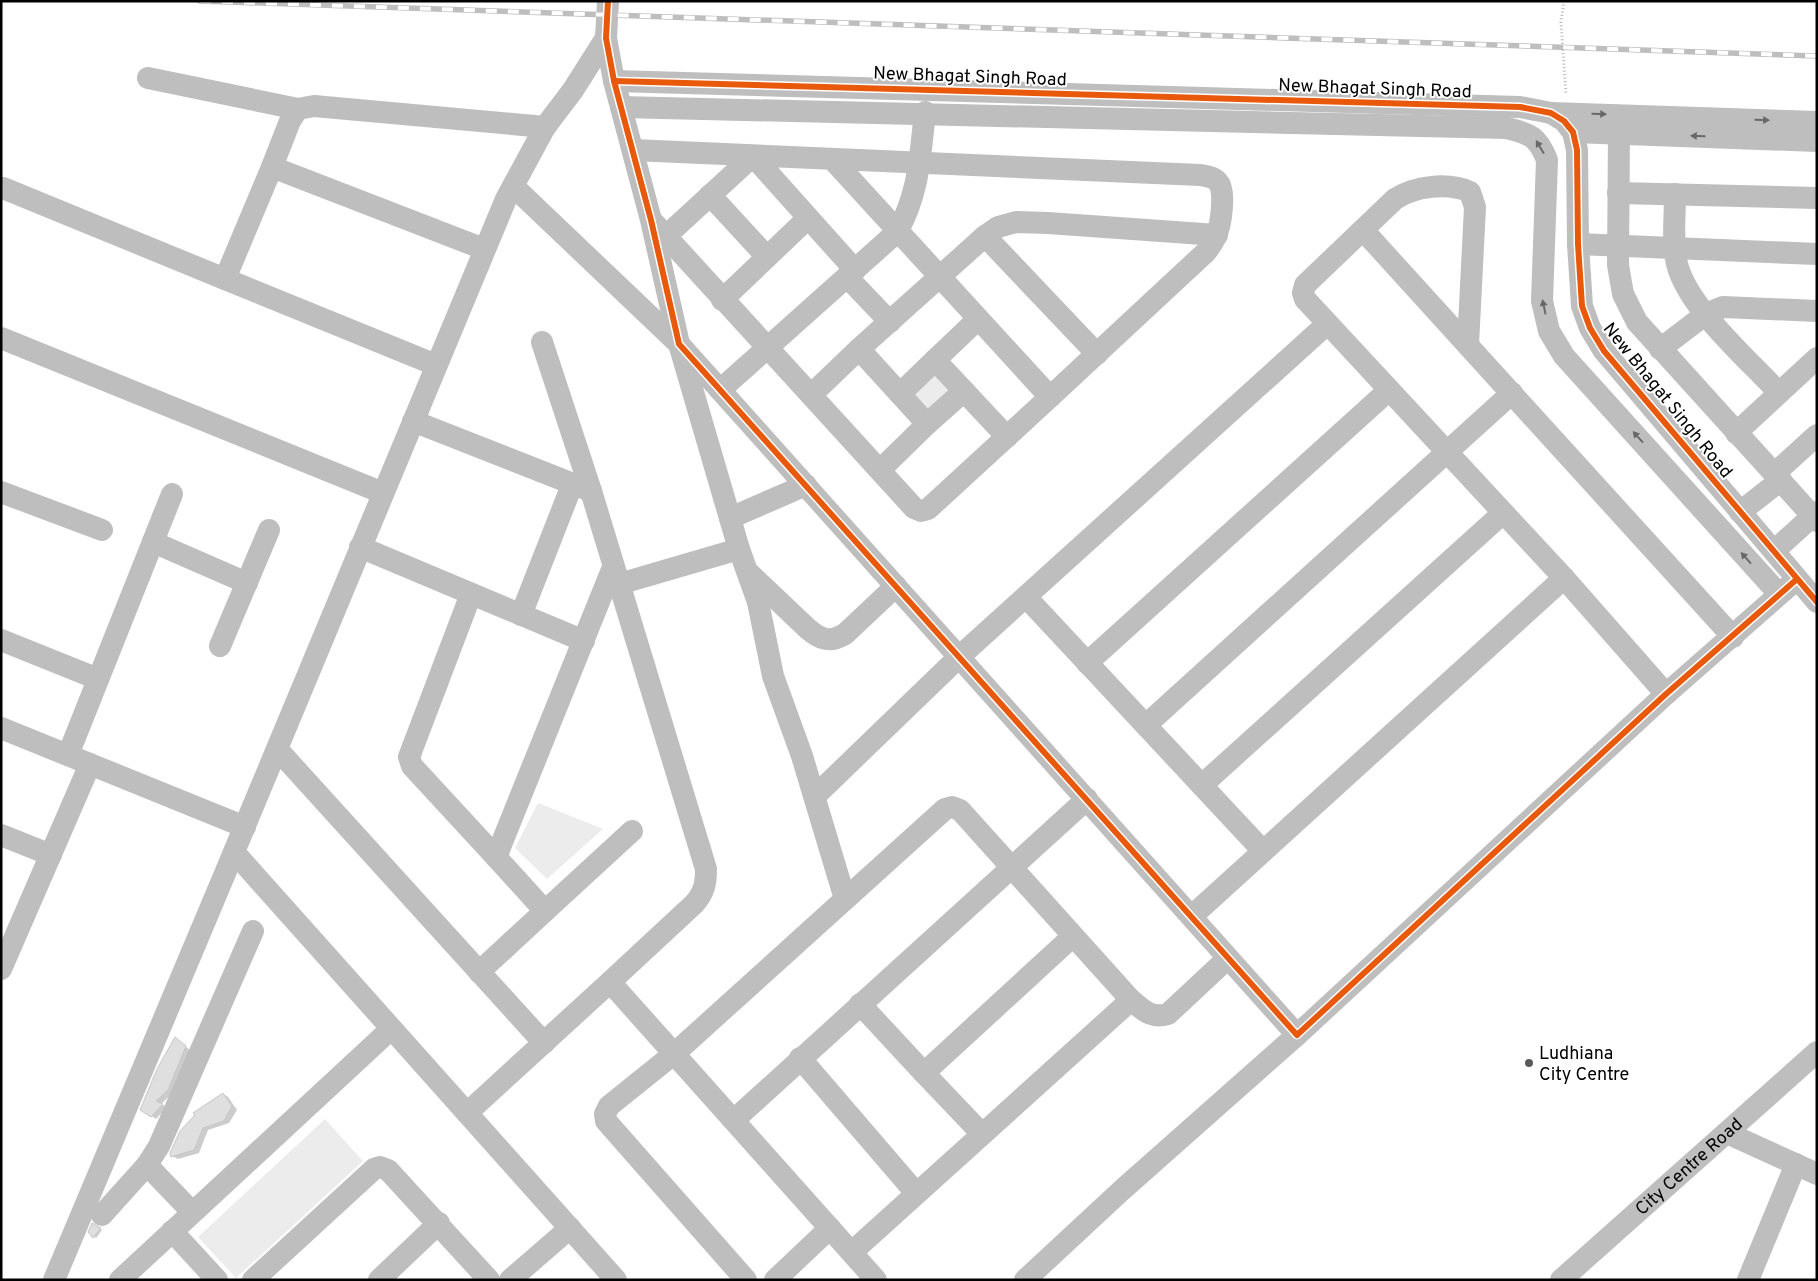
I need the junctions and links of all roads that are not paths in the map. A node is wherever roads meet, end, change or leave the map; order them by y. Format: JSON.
{"nodes":[{"id":1,"x":608,"y":1,"type":"edge"},
{"id":2,"x":606,"y":38,"type":"junction"},
{"id":3,"x":148,"y":78,"type":"dead end"},
{"id":4,"x":614,"y":81,"type":"junction"},
{"id":5,"x":621,"y":107,"type":"junction"},
{"id":6,"x":298,"y":109,"type":"junction"},
{"id":7,"x":925,"y":112,"type":"junction"},
{"id":8,"x":1563,"y":119,"type":"junction"},
{"id":9,"x":1817,"y":122,"type":"edge"},
{"id":10,"x":545,"y":127,"type":"junction"},
{"id":11,"x":1619,"y":133,"type":"junction"},
{"id":12,"x":1817,"y":141,"type":"edge"},
{"id":13,"x":633,"y":150,"type":"junction"},
{"id":14,"x":753,"y":156,"type":"junction"},
{"id":15,"x":833,"y":160,"type":"junction"},
{"id":16,"x":918,"y":164,"type":"junction"},
{"id":17,"x":272,"y":166,"type":"junction"},
{"id":18,"x":513,"y":186,"type":"junction"},
{"id":19,"x":3,"y":188,"type":"dead end"},
{"id":20,"x":1618,"y":193,"type":"junction"},
{"id":21,"x":1675,"y":194,"type":"junction"},
{"id":22,"x":710,"y":195,"type":"junction"},
{"id":23,"x":1817,"y":198,"type":"edge"},
{"id":24,"x":808,"y":218,"type":"junction"},
{"id":25,"x":658,"y":228,"type":"junction"},
{"id":26,"x":1363,"y":230,"type":"junction"},
{"id":27,"x":897,"y":232,"type":"junction"},
{"id":28,"x":1217,"y":235,"type":"junction"},
{"id":29,"x":985,"y":236,"type":"junction"},
{"id":30,"x":1578,"y":244,"type":"junction"},
{"id":31,"x":1618,"y":246,"type":"junction"},
{"id":32,"x":484,"y":249,"type":"junction"},
{"id":33,"x":1675,"y":249,"type":"junction"},
{"id":34,"x":1817,"y":254,"type":"edge"},
{"id":35,"x":767,"y":258,"type":"junction"},
{"id":36,"x":851,"y":274,"type":"junction"},
{"id":37,"x":939,"y":277,"type":"junction"},
{"id":38,"x":225,"y":279,"type":"junction"},
{"id":39,"x":722,"y":300,"type":"junction"},
{"id":40,"x":1817,"y":311,"type":"edge"},
{"id":41,"x":1706,"y":314,"type":"junction"},
{"id":42,"x":977,"y":320,"type":"junction"},
{"id":43,"x":890,"y":322,"type":"junction"},
{"id":44,"x":1328,"y":324,"type":"junction"},
{"id":45,"x":1,"y":338,"type":"edge"},
{"id":46,"x":542,"y":342,"type":"dead end"},
{"id":47,"x":679,"y":344,"type":"junction"},
{"id":48,"x":1468,"y":345,"type":"junction"},
{"id":49,"x":766,"y":348,"type":"junction"},
{"id":50,"x":859,"y":349,"type":"junction"},
{"id":51,"x":1660,"y":349,"type":"junction"},
{"id":52,"x":1096,"y":354,"type":"junction"},
{"id":53,"x":1817,"y":358,"type":"edge"},
{"id":54,"x":935,"y":360,"type":"junction"},
{"id":55,"x":436,"y":364,"type":"junction"},
{"id":56,"x":720,"y":390,"type":"junction"},
{"id":57,"x":1388,"y":390,"type":"junction"},
{"id":58,"x":964,"y":391,"type":"junction"},
{"id":59,"x":1512,"y":393,"type":"junction"},
{"id":60,"x":1779,"y":393,"type":"junction"},
{"id":61,"x":900,"y":394,"type":"junction"},
{"id":62,"x":811,"y":395,"type":"junction"},
{"id":63,"x":1050,"y":397,"type":"junction"},
{"id":64,"x":413,"y":421,"type":"junction"},
{"id":65,"x":927,"y":424,"type":"junction"},
{"id":66,"x":1736,"y":433,"type":"junction"},
{"id":67,"x":1817,"y":435,"type":"edge"},
{"id":68,"x":1007,"y":437,"type":"junction"},
{"id":69,"x":1446,"y":452,"type":"junction"},
{"id":70,"x":880,"y":470,"type":"junction"},
{"id":71,"x":1778,"y":476,"type":"junction"},
{"id":72,"x":806,"y":485,"type":"junction"},
{"id":73,"x":582,"y":488,"type":"junction"},
{"id":74,"x":1,"y":492,"type":"edge"},
{"id":75,"x":383,"y":493,"type":"junction"},
{"id":76,"x":172,"y":494,"type":"dead end"},
{"id":77,"x":1740,"y":512,"type":"junction"},
{"id":78,"x":1503,"y":513,"type":"junction"},
{"id":79,"x":1815,"y":517,"type":"edge"},
{"id":80,"x":730,"y":518,"type":"junction"},
{"id":81,"x":102,"y":530,"type":"dead end"},
{"id":82,"x":269,"y":530,"type":"dead end"},
{"id":83,"x":153,"y":542,"type":"junction"},
{"id":84,"x":360,"y":547,"type":"junction"},
{"id":85,"x":739,"y":549,"type":"junction"},
{"id":86,"x":1774,"y":551,"type":"junction"},
{"id":87,"x":749,"y":574,"type":"junction"},
{"id":88,"x":616,"y":576,"type":"junction"},
{"id":89,"x":1564,"y":578,"type":"junction"},
{"id":90,"x":1797,"y":579,"type":"junction"},
{"id":91,"x":248,"y":583,"type":"junction"},
{"id":92,"x":896,"y":586,"type":"junction"},
{"id":93,"x":472,"y":594,"type":"junction"},
{"id":94,"x":1779,"y":594,"type":"junction"},
{"id":95,"x":1026,"y":597,"type":"junction"},
{"id":96,"x":1817,"y":602,"type":"edge"},
{"id":97,"x":521,"y":615,"type":"junction"},
{"id":98,"x":1733,"y":637,"type":"junction"},
{"id":99,"x":1,"y":640,"type":"edge"},
{"id":100,"x":584,"y":641,"type":"junction"},
{"id":101,"x":220,"y":646,"type":"dead end"},
{"id":102,"x":959,"y":657,"type":"junction"},
{"id":103,"x":1087,"y":663,"type":"junction"},
{"id":104,"x":98,"y":679,"type":"junction"},
{"id":105,"x":1666,"y":694,"type":"junction"},
{"id":106,"x":1146,"y":725,"type":"junction"},
{"id":107,"x":1,"y":728,"type":"edge"},
{"id":108,"x":278,"y":750,"type":"junction"},
{"id":109,"x":68,"y":755,"type":"junction"},
{"id":110,"x":90,"y":764,"type":"junction"},
{"id":111,"x":1202,"y":785,"type":"junction"},
{"id":112,"x":814,"y":796,"type":"junction"},
{"id":113,"x":1086,"y":799,"type":"junction"},
{"id":114,"x":245,"y":827,"type":"junction"},
{"id":115,"x":632,"y":831,"type":"dead end"},
{"id":116,"x":1,"y":835,"type":"edge"},
{"id":117,"x":1263,"y":851,"type":"junction"},
{"id":118,"x":234,"y":852,"type":"junction"},
{"id":119,"x":51,"y":855,"type":"junction"},
{"id":120,"x":496,"y":857,"type":"junction"},
{"id":121,"x":1010,"y":868,"type":"junction"},
{"id":122,"x":845,"y":899,"type":"junction"},
{"id":123,"x":546,"y":911,"type":"junction"},
{"id":124,"x":1192,"y":916,"type":"junction"},
{"id":125,"x":253,"y":931,"type":"dead end"},
{"id":126,"x":1072,"y":937,"type":"junction"},
{"id":127,"x":1228,"y":958,"type":"junction"},
{"id":128,"x":1,"y":970,"type":"edge"},
{"id":129,"x":479,"y":972,"type":"junction"},
{"id":130,"x":610,"y":982,"type":"junction"},
{"id":131,"x":1130,"y":1000,"type":"junction"},
{"id":132,"x":860,"y":1004,"type":"junction"},
{"id":133,"x":391,"y":1029,"type":"junction"},
{"id":134,"x":1297,"y":1035,"type":"junction"},
{"id":135,"x":544,"y":1042,"type":"junction"},
{"id":136,"x":1817,"y":1052,"type":"edge"},
{"id":137,"x":674,"y":1053,"type":"junction"},
{"id":138,"x":800,"y":1058,"type":"junction"},
{"id":139,"x":924,"y":1073,"type":"junction"},
{"id":140,"x":466,"y":1113,"type":"junction"},
{"id":141,"x":734,"y":1120,"type":"junction"},
{"id":142,"x":1727,"y":1133,"type":"junction"},
{"id":143,"x":982,"y":1134,"type":"junction"},
{"id":144,"x":1796,"y":1164,"type":"junction"},
{"id":145,"x":147,"y":1165,"type":"junction"},
{"id":146,"x":1817,"y":1174,"type":"edge"},
{"id":147,"x":916,"y":1193,"type":"junction"},
{"id":148,"x":192,"y":1212,"type":"junction"},
{"id":149,"x":102,"y":1215,"type":"dead end"},
{"id":150,"x":439,"y":1224,"type":"junction"},
{"id":151,"x":570,"y":1228,"type":"junction"},
{"id":152,"x":830,"y":1228,"type":"junction"},
{"id":153,"x":172,"y":1231,"type":"junction"},
{"id":154,"x":852,"y":1252,"type":"junction"},
{"id":155,"x":54,"y":1280,"type":"edge"},
{"id":156,"x":120,"y":1280,"type":"edge"},
{"id":157,"x":217,"y":1280,"type":"edge"},
{"id":158,"x":252,"y":1280,"type":"edge"},
{"id":159,"x":379,"y":1280,"type":"edge"},
{"id":160,"x":489,"y":1280,"type":"edge"},
{"id":161,"x":510,"y":1280,"type":"edge"},
{"id":162,"x":616,"y":1280,"type":"edge"},
{"id":163,"x":746,"y":1280,"type":"edge"},
{"id":164,"x":775,"y":1280,"type":"edge"},
{"id":165,"x":876,"y":1280,"type":"edge"},
{"id":166,"x":1025,"y":1280,"type":"edge"},
{"id":167,"x":1561,"y":1280,"type":"edge"},
{"id":168,"x":1748,"y":1280,"type":"edge"}],
"edges":[{"from":1,"to":2,"type":"street"},
{"from":2,"to":4,"type":"street"},
{"from":2,"to":10,"type":"street"},
{"from":3,"to":6,"type":"street"},
{"from":4,"to":5,"type":"street"},
{"from":4,"to":8,"type":"street","name":"New Bhagat Singh Road"},
{"from":5,"to":7,"type":"street","name":"New Bhagat Singh Road"},
{"from":5,"to":13,"type":"street"},
{"from":6,"to":10,"type":"street"},
{"from":6,"to":17,"type":"street"},
{"from":7,"to":16,"type":"street"},
{"from":94,"to":7,"type":"street","name":"New Bhagat Singh Road","one_way":true},
{"from":8,"to":9,"type":"street","one_way":true},
{"from":8,"to":11,"type":"street"},
{"from":8,"to":30,"type":"street","name":"New Bhagat Singh Road"},
{"from":10,"to":18,"type":"street"},
{"from":12,"to":11,"type":"street","one_way":true},
{"from":11,"to":20,"type":"street"},
{"from":13,"to":14,"type":"street"},
{"from":13,"to":25,"type":"street"},
{"from":14,"to":15,"type":"street"},
{"from":14,"to":22,"type":"street"},
{"from":14,"to":24,"type":"street"},
{"from":15,"to":16,"type":"street"},
{"from":15,"to":27,"type":"street"},
{"from":16,"to":27,"type":"street"},
{"from":16,"to":28,"type":"street"},
{"from":17,"to":32,"type":"street"},
{"from":17,"to":38,"type":"street"},
{"from":18,"to":32,"type":"street"},
{"from":18,"to":47,"type":"street"},
{"from":19,"to":38,"type":"street"},
{"from":20,"to":21,"type":"street"},
{"from":20,"to":31,"type":"street"},
{"from":21,"to":23,"type":"street"},
{"from":21,"to":33,"type":"street"},
{"from":22,"to":25,"type":"street"},
{"from":22,"to":35,"type":"street"},
{"from":24,"to":35,"type":"street"},
{"from":24,"to":36,"type":"street"},
{"from":25,"to":39,"type":"street"},
{"from":25,"to":47,"type":"street"},
{"from":26,"to":44,"type":"street"},
{"from":26,"to":48,"type":"street"},
{"from":26,"to":48,"type":"street"},
{"from":27,"to":36,"type":"street"},
{"from":27,"to":37,"type":"street"},
{"from":28,"to":29,"type":"street"},
{"from":28,"to":52,"type":"street"},
{"from":29,"to":37,"type":"street"},
{"from":29,"to":52,"type":"street"},
{"from":30,"to":31,"type":"street"},
{"from":30,"to":77,"type":"street","name":"New Bhagat Singh Road"},
{"from":31,"to":33,"type":"street"},
{"from":31,"to":51,"type":"street"},
{"from":32,"to":55,"type":"street"},
{"from":33,"to":34,"type":"street"},
{"from":33,"to":41,"type":"street"},
{"from":35,"to":39,"type":"street"},
{"from":36,"to":43,"type":"street"},
{"from":36,"to":49,"type":"street"},
{"from":37,"to":42,"type":"street"},
{"from":37,"to":43,"type":"street"},
{"from":38,"to":55,"type":"street"},
{"from":39,"to":49,"type":"street"},
{"from":40,"to":41,"type":"street"},
{"from":41,"to":51,"type":"street"},
{"from":41,"to":60,"type":"street"},
{"from":42,"to":54,"type":"street"},
{"from":42,"to":63,"type":"street"},
{"from":43,"to":50,"type":"street"},
{"from":44,"to":57,"type":"street"},
{"from":44,"to":95,"type":"street"},
{"from":45,"to":75,"type":"street"},
{"from":46,"to":73,"type":"street"},
{"from":47,"to":56,"type":"street"},
{"from":47,"to":80,"type":"street"},
{"from":48,"to":59,"type":"street"},
{"from":49,"to":56,"type":"street"},
{"from":49,"to":62,"type":"street"},
{"from":50,"to":61,"type":"street"},
{"from":50,"to":62,"type":"street"},
{"from":51,"to":66,"type":"street"},
{"from":52,"to":63,"type":"street"},
{"from":53,"to":60,"type":"street"},
{"from":54,"to":58,"type":"street"},
{"from":54,"to":61,"type":"street"},
{"from":55,"to":64,"type":"street"},
{"from":56,"to":72,"type":"street"},
{"from":57,"to":69,"type":"street"},
{"from":57,"to":103,"type":"street"},
{"from":58,"to":65,"type":"street"},
{"from":58,"to":68,"type":"street"},
{"from":59,"to":69,"type":"street"},
{"from":59,"to":98,"type":"street"},
{"from":60,"to":66,"type":"street"},
{"from":61,"to":65,"type":"street"},
{"from":62,"to":70,"type":"street"},
{"from":63,"to":68,"type":"street"},
{"from":64,"to":73,"type":"street"},
{"from":64,"to":75,"type":"street"},
{"from":65,"to":70,"type":"street"},
{"from":66,"to":71,"type":"street"},
{"from":67,"to":71,"type":"street"},
{"from":68,"to":70,"type":"street"},
{"from":69,"to":78,"type":"street"},
{"from":69,"to":106,"type":"street"},
{"from":71,"to":77,"type":"street"},
{"from":71,"to":79,"type":"street"},
{"from":72,"to":80,"type":"street"},
{"from":72,"to":92,"type":"street"},
{"from":73,"to":88,"type":"street"},
{"from":73,"to":97,"type":"street"},
{"from":74,"to":81,"type":"street"},
{"from":75,"to":84,"type":"street"},
{"from":76,"to":83,"type":"street"},
{"from":77,"to":86,"type":"street","name":"New Bhagat Singh Road"},
{"from":78,"to":89,"type":"street"},
{"from":78,"to":111,"type":"street"},
{"from":79,"to":86,"type":"street"},
{"from":80,"to":85,"type":"street"},
{"from":82,"to":91,"type":"street"},
{"from":83,"to":91,"type":"street"},
{"from":83,"to":104,"type":"street"},
{"from":84,"to":93,"type":"street"},
{"from":84,"to":108,"type":"street"},
{"from":85,"to":87,"type":"street"},
{"from":85,"to":88,"type":"street"},
{"from":86,"to":90,"type":"street","name":"New Bhagat Singh Road"},
{"from":87,"to":92,"type":"street"},
{"from":87,"to":112,"type":"street"},
{"from":88,"to":100,"type":"street"},
{"from":88,"to":130,"type":"street"},
{"from":89,"to":105,"type":"street"},
{"from":89,"to":117,"type":"street"},
{"from":90,"to":94,"type":"street"},
{"from":90,"to":96,"type":"street","name":"New Bhagat Singh Road"},
{"from":91,"to":101,"type":"street"},
{"from":92,"to":102,"type":"street"},
{"from":93,"to":97,"type":"street"},
{"from":93,"to":120,"type":"street"},
{"from":94,"to":98,"type":"street"},
{"from":95,"to":102,"type":"street"},
{"from":95,"to":103,"type":"street"},
{"from":97,"to":100,"type":"street"},
{"from":98,"to":105,"type":"street"},
{"from":99,"to":104,"type":"street"},
{"from":100,"to":120,"type":"street"},
{"from":102,"to":112,"type":"street"},
{"from":102,"to":113,"type":"street"},
{"from":103,"to":106,"type":"street"},
{"from":104,"to":109,"type":"street"},
{"from":105,"to":134,"type":"street"},
{"from":106,"to":111,"type":"street"},
{"from":107,"to":109,"type":"street"},
{"from":108,"to":114,"type":"street"},
{"from":108,"to":129,"type":"street"},
{"from":109,"to":110,"type":"street"},
{"from":110,"to":114,"type":"street"},
{"from":110,"to":119,"type":"street"},
{"from":111,"to":117,"type":"street"},
{"from":112,"to":122,"type":"street"},
{"from":113,"to":121,"type":"street"},
{"from":113,"to":124,"type":"street"},
{"from":114,"to":118,"type":"street"},
{"from":115,"to":123,"type":"street"},
{"from":116,"to":119,"type":"street"},
{"from":117,"to":124,"type":"street"},
{"from":118,"to":133,"type":"street"},
{"from":118,"to":155,"type":"street"},
{"from":119,"to":128,"type":"street"},
{"from":120,"to":123,"type":"street"},
{"from":121,"to":122,"type":"street"},
{"from":121,"to":126,"type":"street"},
{"from":121,"to":132,"type":"street"},
{"from":122,"to":137,"type":"street"},
{"from":123,"to":129,"type":"street"},
{"from":124,"to":127,"type":"street"},
{"from":125,"to":145,"type":"street"},
{"from":126,"to":131,"type":"street"},
{"from":126,"to":139,"type":"street"},
{"from":127,"to":131,"type":"street"},
{"from":127,"to":134,"type":"street"},
{"from":129,"to":135,"type":"street"},
{"from":130,"to":135,"type":"street"},
{"from":130,"to":137,"type":"street"},
{"from":131,"to":143,"type":"street"},
{"from":132,"to":138,"type":"street"},
{"from":132,"to":139,"type":"street"},
{"from":133,"to":140,"type":"street"},
{"from":133,"to":148,"type":"street"},
{"from":134,"to":166,"type":"street"},
{"from":135,"to":140,"type":"street"},
{"from":136,"to":142,"type":"street","name":"City Centre Road"},
{"from":137,"to":141,"type":"street"},
{"from":137,"to":163,"type":"street"},
{"from":138,"to":141,"type":"street"},
{"from":138,"to":147,"type":"street"},
{"from":139,"to":143,"type":"street"},
{"from":140,"to":151,"type":"street"},
{"from":141,"to":152,"type":"street"},
{"from":142,"to":144,"type":"street"},
{"from":142,"to":167,"type":"street","name":"City Centre Road"},
{"from":143,"to":147,"type":"street"},
{"from":144,"to":146,"type":"street"},
{"from":144,"to":168,"type":"street"},
{"from":145,"to":148,"type":"street"},
{"from":145,"to":149,"type":"street"},
{"from":147,"to":154,"type":"street"},
{"from":148,"to":153,"type":"street"},
{"from":150,"to":158,"type":"street"},
{"from":150,"to":159,"type":"street"},
{"from":150,"to":160,"type":"street"},
{"from":151,"to":161,"type":"street"},
{"from":151,"to":162,"type":"street"},
{"from":152,"to":154,"type":"street"},
{"from":152,"to":164,"type":"street"},
{"from":153,"to":156,"type":"street"},
{"from":153,"to":157,"type":"street"},
{"from":154,"to":165,"type":"street"}]}
